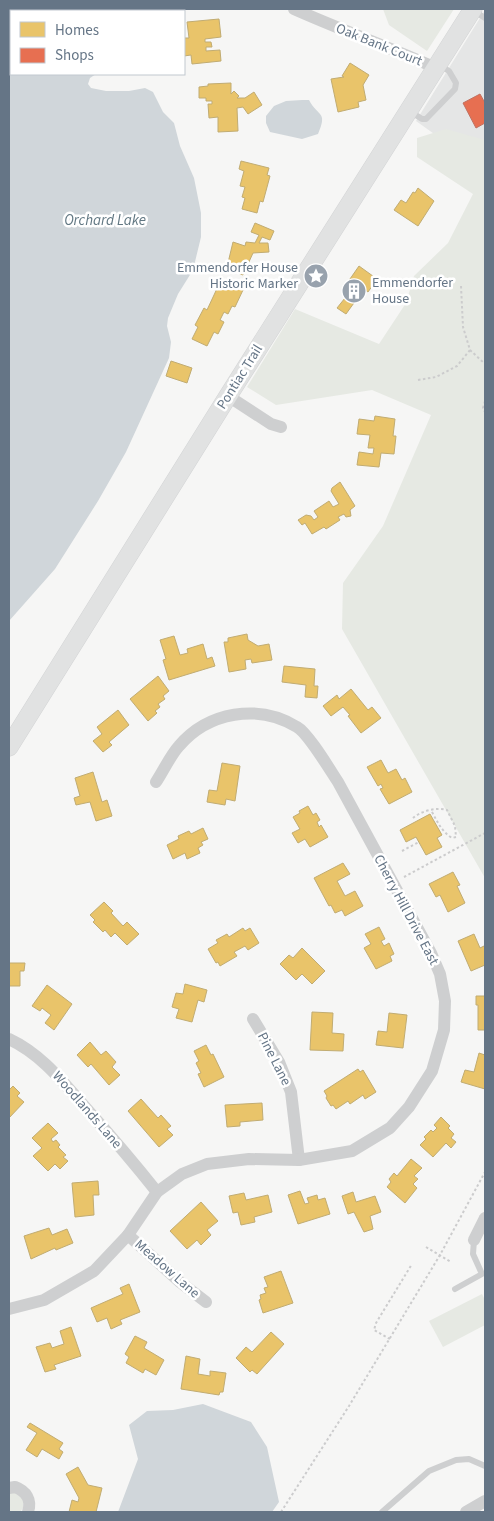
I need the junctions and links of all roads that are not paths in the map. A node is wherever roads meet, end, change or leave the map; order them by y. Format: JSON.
{"nodes":[{"id":1,"x":294,"y":9,"type":"edge"},
{"id":2,"x":477,"y":12,"type":"edge"},
{"id":3,"x":437,"y":66,"type":"junction"},
{"id":4,"x":409,"y":111,"type":"junction"},
{"id":5,"x":228,"y":396,"type":"junction"},
{"id":6,"x":281,"y":427,"type":"dead end"},
{"id":7,"x":9,"y":746,"type":"edge"},
{"id":8,"x":156,"y":782,"type":"dead end"},
{"id":9,"x":253,"y":1019,"type":"dead end"},
{"id":10,"x":9,"y":1039,"type":"edge"},
{"id":11,"x":299,"y":1160,"type":"junction"},
{"id":12,"x":157,"y":1192,"type":"junction"},
{"id":13,"x":485,"y":1218,"type":"edge"},
{"id":14,"x":128,"y":1235,"type":"junction"},
{"id":15,"x":474,"y":1240,"type":"joint"},
{"id":16,"x":455,"y":1289,"type":"dead end"},
{"id":17,"x":206,"y":1302,"type":"dead end"},
{"id":18,"x":9,"y":1309,"type":"edge"},
{"id":19,"x":485,"y":1466,"type":"edge"},
{"id":20,"x":9,"y":1488,"type":"edge"},
{"id":21,"x":485,"y":1501,"type":"edge"},
{"id":22,"x":28,"y":1512,"type":"edge"},
{"id":23,"x":382,"y":1512,"type":"edge"},
{"id":24,"x":466,"y":1512,"type":"edge"}],
"edges":[{"from":1,"to":3,"type":"street","name":"Oak Bank Court"},
{"from":2,"to":3,"type":"main road","name":"Pontiac Trail"},
{"from":3,"to":4,"type":"main road","name":"Pontiac Trail"},
{"from":3,"to":4,"type":"lane"},
{"from":4,"to":5,"type":"main road","name":"Pontiac Trail"},
{"from":5,"to":6,"type":"street"},
{"from":5,"to":7,"type":"main road","name":"Pontiac Trail"},
{"from":8,"to":11,"type":"street","name":"Cherry Hill Drive East"},
{"from":9,"to":11,"type":"street","name":"Pine Lane"},
{"from":10,"to":12,"type":"street","name":"Woodlands Lane"},
{"from":11,"to":12,"type":"street","name":"Cherry Hill Drive East"},
{"from":12,"to":14,"type":"street","name":"Cherry Hill Drive East"},
{"from":13,"to":15,"type":"street"},
{"from":14,"to":17,"type":"street","name":"Meadow Lane"},
{"from":14,"to":18,"type":"street","name":"Cherry Hill Drive East"},
{"from":15,"to":16,"type":"lane"},
{"from":19,"to":23,"type":"lane"},
{"from":20,"to":22,"type":"street"},
{"from":21,"to":24,"type":"street"}]}
